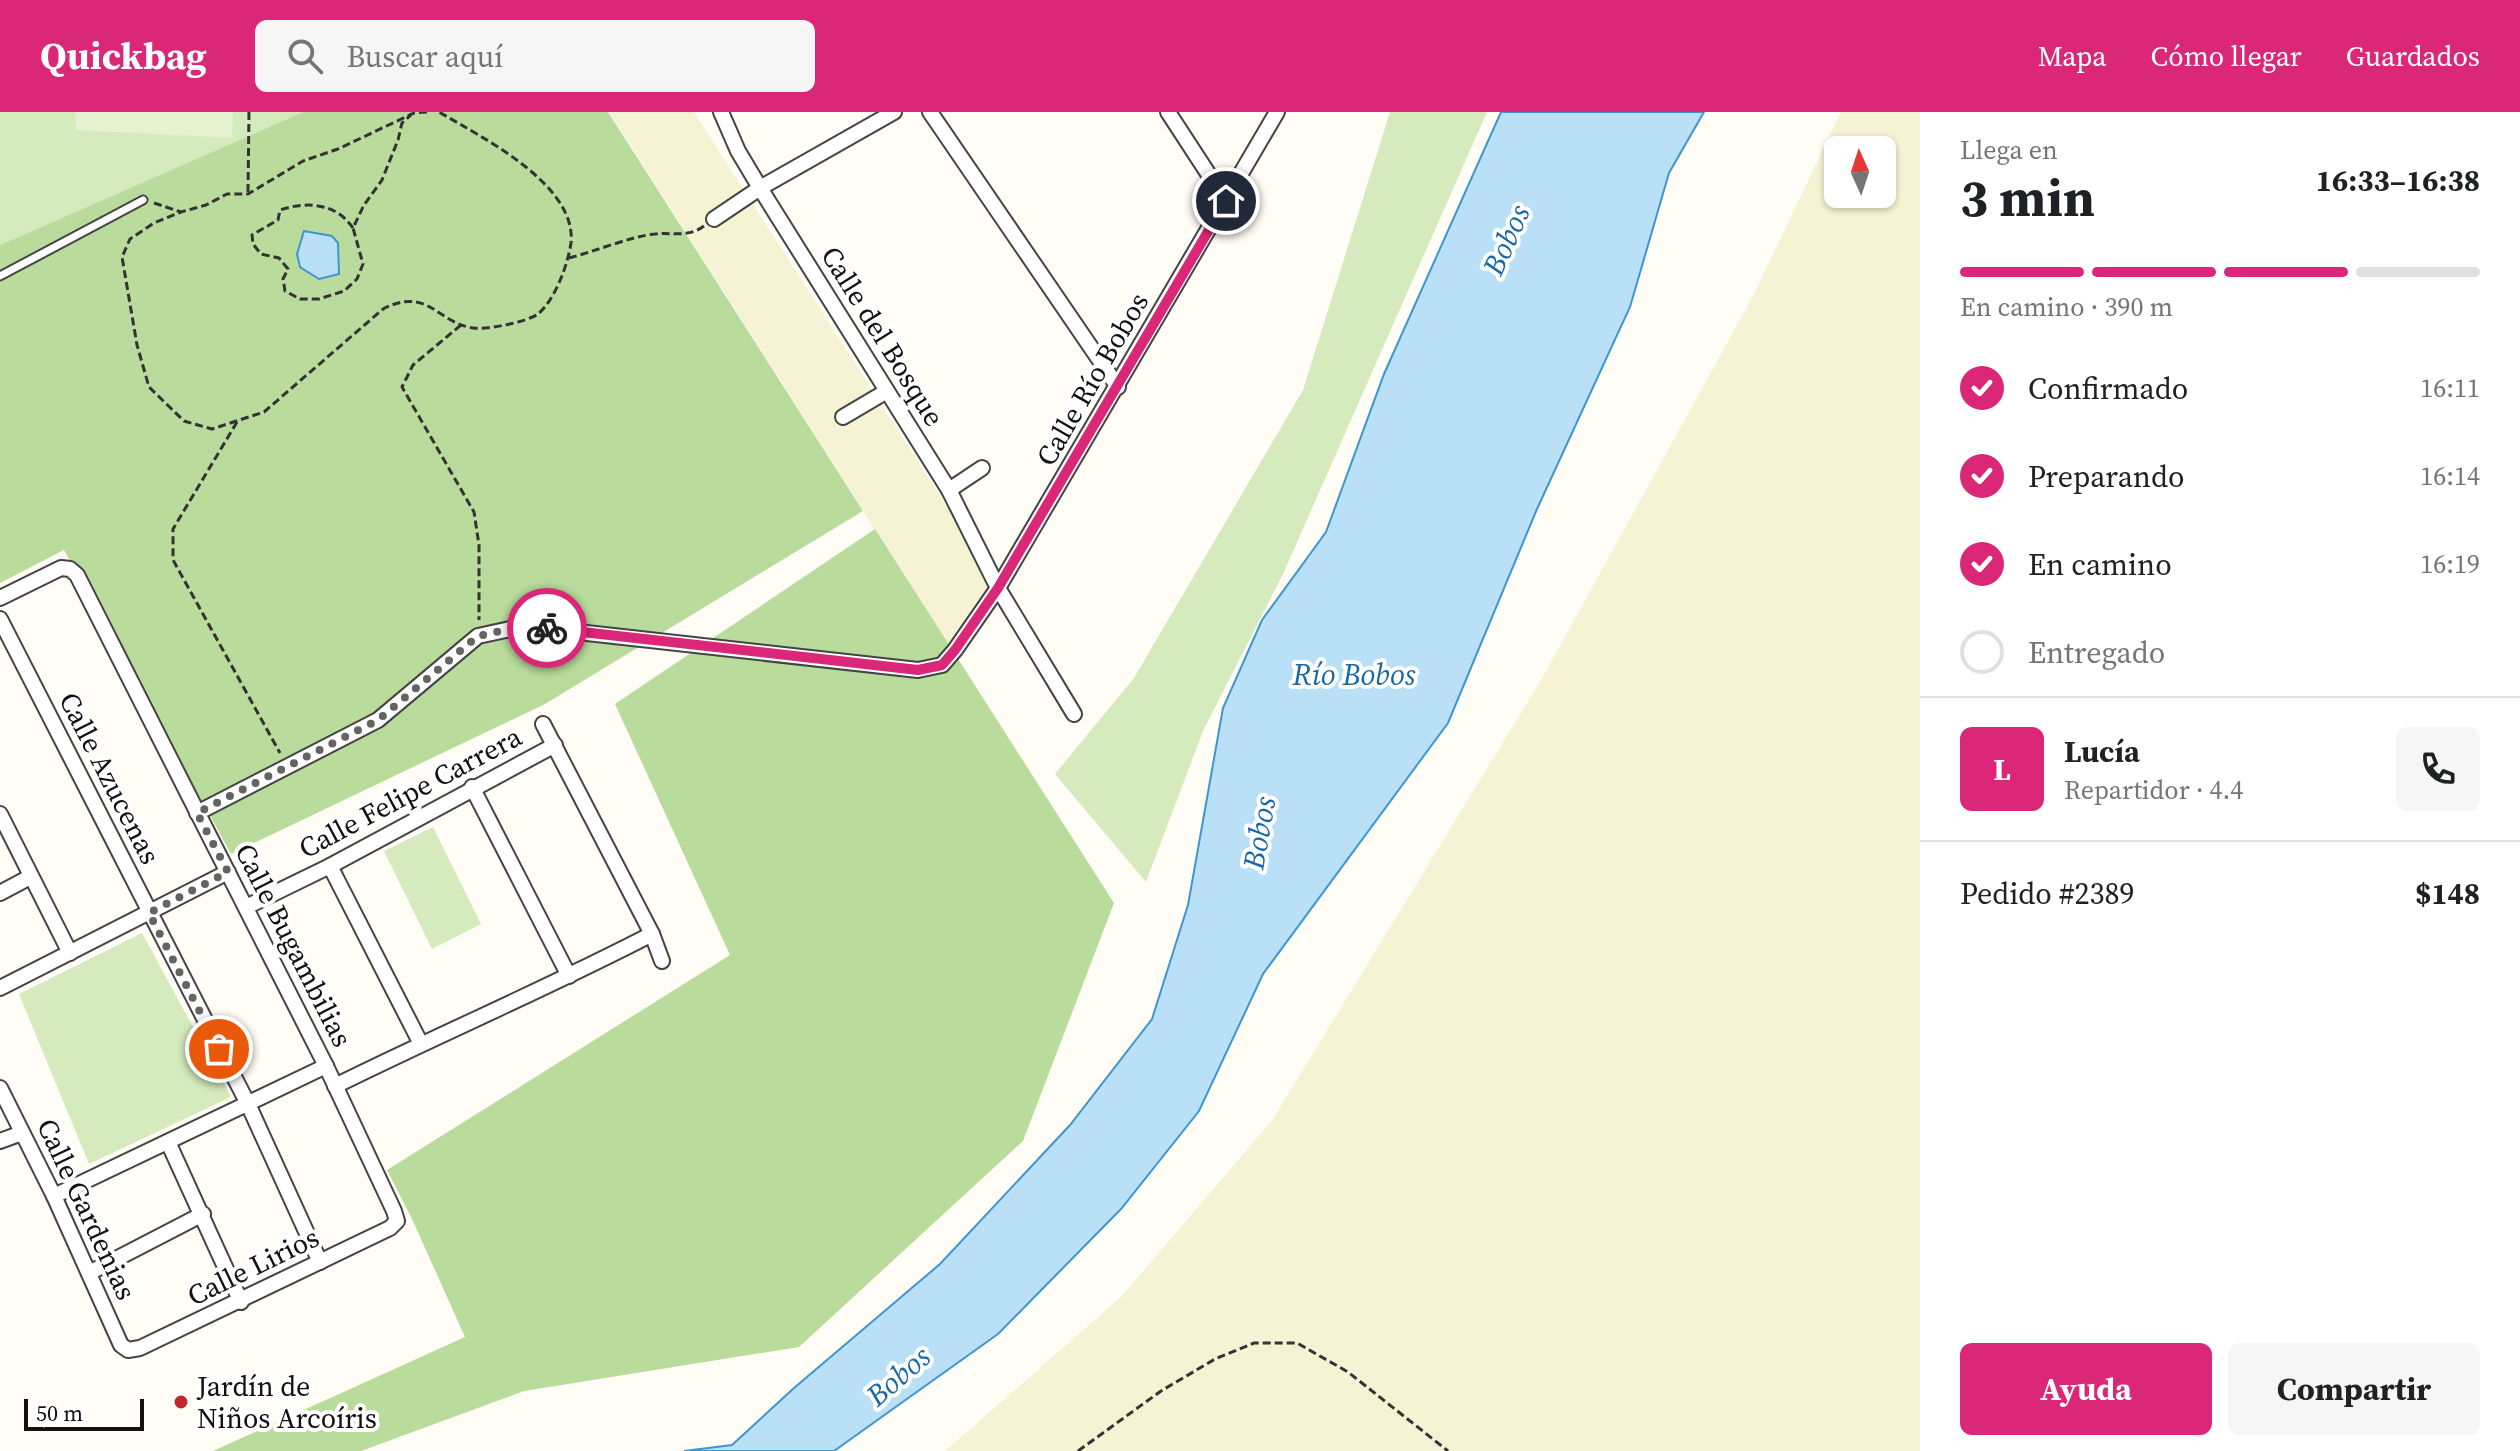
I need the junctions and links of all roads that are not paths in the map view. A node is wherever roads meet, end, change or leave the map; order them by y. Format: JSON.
{"nodes":[{"id":1,"x":721,"y":112,"type":"edge"},
{"id":2,"x":894,"y":112,"type":"edge"},
{"id":3,"x":930,"y":112,"type":"edge"},
{"id":4,"x":1168,"y":112,"type":"edge"},
{"id":5,"x":1277,"y":112,"type":"edge"},
{"id":6,"x":760,"y":188,"type":"junction"},
{"id":7,"x":143,"y":200,"type":"road end"},
{"id":8,"x":1226,"y":201,"type":"junction"},
{"id":9,"x":714,"y":219,"type":"road end"},
{"id":10,"x":0,"y":276,"type":"edge"},
{"id":11,"x":1118,"y":387,"type":"junction"},
{"id":12,"x":887,"y":391,"type":"junction"},
{"id":13,"x":843,"y":417,"type":"dead end"},
{"id":14,"x":982,"y":468,"type":"dead end"},
{"id":15,"x":949,"y":490,"type":"junction"},
{"id":16,"x":998,"y":588,"type":"junction"},
{"id":17,"x":0,"y":598,"type":"edge"},
{"id":18,"x":0,"y":619,"type":"edge"},
{"id":19,"x":1074,"y":714,"type":"dead end"},
{"id":20,"x":543,"y":724,"type":"dead end"},
{"id":21,"x":555,"y":745,"type":"junction"},
{"id":22,"x":472,"y":787,"type":"junction"},
{"id":23,"x":197,"y":813,"type":"junction"},
{"id":24,"x":0,"y":814,"type":"edge"},
{"id":25,"x":330,"y":866,"type":"junction"},
{"id":26,"x":228,"y":872,"type":"junction"},
{"id":27,"x":30,"y":877,"type":"junction"},
{"id":28,"x":0,"y":893,"type":"edge"},
{"id":29,"x":246,"y":907,"type":"junction"},
{"id":30,"x":149,"y":913,"type":"junction"},
{"id":31,"x":652,"y":934,"type":"junction"},
{"id":32,"x":70,"y":953,"type":"junction"},
{"id":33,"x":662,"y":961,"type":"dead end"},
{"id":34,"x":569,"y":976,"type":"junction"},
{"id":35,"x":0,"y":988,"type":"edge"},
{"id":36,"x":421,"y":1044,"type":"junction"},
{"id":37,"x":326,"y":1066,"type":"junction"},
{"id":38,"x":335,"y":1086,"type":"junction"},
{"id":39,"x":0,"y":1088,"type":"edge"},
{"id":40,"x":248,"y":1104,"type":"junction"},
{"id":41,"x":22,"y":1133,"type":"junction"},
{"id":42,"x":0,"y":1141,"type":"edge"},
{"id":43,"x":168,"y":1142,"type":"junction"},
{"id":44,"x":54,"y":1196,"type":"junction"},
{"id":45,"x":203,"y":1214,"type":"junction"},
{"id":46,"x":397,"y":1221,"type":"joint"},
{"id":47,"x":320,"y":1262,"type":"junction"},
{"id":48,"x":89,"y":1273,"type":"junction"},
{"id":49,"x":241,"y":1302,"type":"junction"},
{"id":50,"x":128,"y":1350,"type":"joint"}],
"edges":[{"from":1,"to":6,"type":"street","name":"Calle del Bosque"},
{"from":2,"to":6,"type":"street"},
{"from":3,"to":11,"type":"street"},
{"from":4,"to":8,"type":"street"},
{"from":5,"to":8,"type":"street","name":"Calle Río Bobos"},
{"from":6,"to":9,"type":"street"},
{"from":6,"to":12,"type":"street","name":"Calle del Bosque"},
{"from":7,"to":10,"type":"lane"},
{"from":8,"to":11,"type":"street","name":"Calle Río Bobos"},
{"from":11,"to":16,"type":"street","name":"Calle Río Bobos"},
{"from":12,"to":13,"type":"street"},
{"from":12,"to":15,"type":"street","name":"Calle del Bosque"},
{"from":14,"to":15,"type":"street"},
{"from":15,"to":16,"type":"street","name":"Calle del Bosque"},
{"from":16,"to":19,"type":"street","name":"Calle del Bosque"},
{"from":16,"to":23,"type":"street","name":"Calle Río Bobos"},
{"from":17,"to":23,"type":"street","name":"Calle Bugambilias"},
{"from":18,"to":30,"type":"street","name":"Calle Azucenas"},
{"from":20,"to":21,"type":"street"},
{"from":21,"to":22,"type":"street","name":"Calle Felipe Carrera"},
{"from":21,"to":31,"type":"street"},
{"from":22,"to":25,"type":"street","name":"Calle Felipe Carrera"},
{"from":22,"to":34,"type":"street"},
{"from":23,"to":26,"type":"street","name":"Calle Bugambilias"},
{"from":24,"to":27,"type":"street"},
{"from":25,"to":29,"type":"street","name":"Calle Felipe Carrera"},
{"from":25,"to":36,"type":"street"},
{"from":26,"to":29,"type":"street","name":"Calle Bugambilias"},
{"from":26,"to":30,"type":"street"},
{"from":27,"to":28,"type":"street"},
{"from":27,"to":32,"type":"street"},
{"from":29,"to":37,"type":"street","name":"Calle Bugambilias"},
{"from":30,"to":32,"type":"street"},
{"from":30,"to":40,"type":"street","name":"Calle Azucenas"},
{"from":31,"to":33,"type":"street"},
{"from":31,"to":34,"type":"street"},
{"from":32,"to":35,"type":"street"},
{"from":34,"to":36,"type":"street"},
{"from":36,"to":38,"type":"street"},
{"from":37,"to":38,"type":"street","name":"Calle Bugambilias"},
{"from":37,"to":40,"type":"street"},
{"from":38,"to":46,"type":"street","name":"Calle Bugambilias"},
{"from":39,"to":41,"type":"street","name":"Calle Gardenias"},
{"from":40,"to":43,"type":"street"},
{"from":40,"to":47,"type":"street","name":"Calle Azucenas"},
{"from":41,"to":42,"type":"street"},
{"from":41,"to":44,"type":"street","name":"Calle Gardenias"},
{"from":43,"to":44,"type":"street"},
{"from":43,"to":45,"type":"street"},
{"from":44,"to":48,"type":"street","name":"Calle Gardenias"},
{"from":45,"to":48,"type":"street"},
{"from":45,"to":49,"type":"street"},
{"from":46,"to":47,"type":"street","name":"Calle Lirios"},
{"from":47,"to":49,"type":"street","name":"Calle Lirios"},
{"from":48,"to":50,"type":"street","name":"Calle Gardenias"},
{"from":49,"to":50,"type":"street","name":"Calle Lirios"}]}
